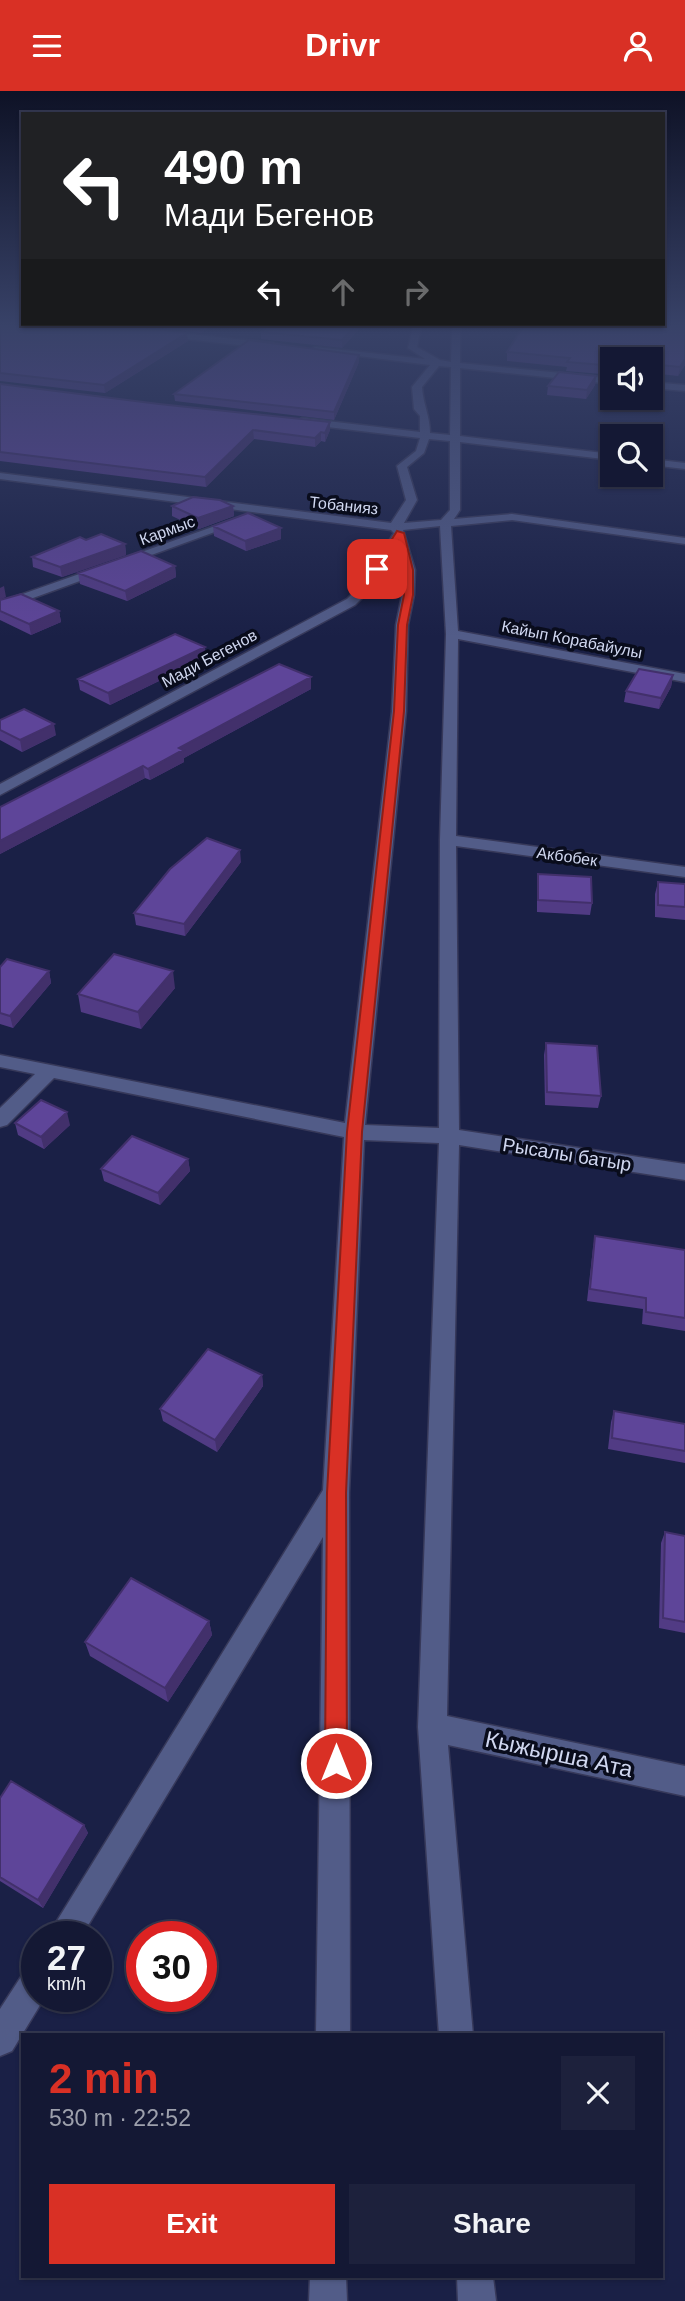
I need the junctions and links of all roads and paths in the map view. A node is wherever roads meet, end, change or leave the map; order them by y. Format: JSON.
{"nodes":[{"id":1,"x":344,"y":430,"type":"edge"},
{"id":2,"x":425,"y":430,"type":"edge"},
{"id":3,"x":455,"y":430,"type":"edge"},
{"id":4,"x":425,"y":435,"type":"junction"},
{"id":5,"x":456,"y":438,"type":"junction"},
{"id":6,"x":399,"y":442,"type":"junction"},
{"id":7,"x":600,"y":456,"type":"edge"},
{"id":8,"x":663,"y":462,"type":"edge"},
{"id":9,"x":685,"y":465,"type":"edge"},
{"id":10,"x":0,"y":476,"type":"edge"},
{"id":11,"x":265,"y":512,"type":"junction"},
{"id":12,"x":445,"y":522,"type":"junction"},
{"id":13,"x":397,"y":530,"type":"junction"},
{"id":14,"x":685,"y":541,"type":"edge"},
{"id":15,"x":0,"y":607,"type":"edge"},
{"id":16,"x":452,"y":634,"type":"junction"},
{"id":17,"x":685,"y":678,"type":"edge"},
{"id":18,"x":0,"y":790,"type":"edge"},
{"id":19,"x":448,"y":840,"type":"junction"},
{"id":20,"x":685,"y":871,"type":"edge"},
{"id":21,"x":0,"y":1061,"type":"edge"},
{"id":22,"x":49,"y":1072,"type":"junction"},
{"id":23,"x":0,"y":1120,"type":"edge"},
{"id":24,"x":354,"y":1132,"type":"junction"},
{"id":25,"x":449,"y":1136,"type":"junction"},
{"id":26,"x":685,"y":1172,"type":"edge"},
{"id":27,"x":336,"y":1493,"type":"junction"},
{"id":28,"x":432,"y":1727,"type":"junction"},
{"id":29,"x":685,"y":1781,"type":"edge"},
{"id":30,"x":73,"y":1921,"type":"edge"},
{"id":31,"x":21,"y":2006,"type":"edge"},
{"id":32,"x":333,"y":2033,"type":"edge"},
{"id":33,"x":456,"y":2033,"type":"edge"},
{"id":34,"x":0,"y":2039,"type":"edge"},
{"id":35,"x":328,"y":2278,"type":"edge"},
{"id":36,"x":475,"y":2278,"type":"edge"},
{"id":37,"x":328,"y":2301,"type":"edge"},
{"id":38,"x":477,"y":2301,"type":"edge"}],
"edges":[{"from":1,"to":6,"type":"street"},
{"from":2,"to":4,"type":"street"},
{"from":3,"to":5,"type":"street"},
{"from":4,"to":5,"type":"street"},
{"from":4,"to":6,"type":"street"},
{"from":4,"to":6,"type":"street"},
{"from":5,"to":7,"type":"street"},
{"from":5,"to":12,"type":"street"},
{"from":6,"to":13,"type":"street","name":"Мади Бегенов"},
{"from":8,"to":9,"type":"street"},
{"from":10,"to":11,"type":"street","name":"Тобанияз"},
{"from":11,"to":13,"type":"street","name":"Тобанияз"},
{"from":11,"to":15,"type":"street","name":"Кармыс"},
{"from":12,"to":13,"type":"street","name":"Тобанияз"},
{"from":12,"to":14,"type":"street","name":"Тобанияз"},
{"from":12,"to":16,"type":"street"},
{"from":13,"to":18,"type":"street","name":"Мади Бегенов"},
{"from":13,"to":24,"type":"street"},
{"from":16,"to":17,"type":"street","name":"Кайып Корабайулы"},
{"from":16,"to":19,"type":"street"},
{"from":19,"to":20,"type":"street","name":"Акбобек"},
{"from":19,"to":25,"type":"street"},
{"from":21,"to":22,"type":"street","name":"Рысалы батыр"},
{"from":22,"to":23,"type":"street"},
{"from":22,"to":24,"type":"street","name":"Рысалы батыр"},
{"from":24,"to":25,"type":"street","name":"Рысалы батыр"},
{"from":24,"to":27,"type":"street"},
{"from":25,"to":26,"type":"street","name":"Рысалы батыр"},
{"from":25,"to":28,"type":"street"},
{"from":27,"to":30,"type":"street"},
{"from":27,"to":32,"type":"street"},
{"from":28,"to":29,"type":"street","name":"Кыжырша Ата"},
{"from":28,"to":33,"type":"street"},
{"from":31,"to":34,"type":"street"},
{"from":35,"to":37,"type":"street"},
{"from":36,"to":38,"type":"street"}]}
